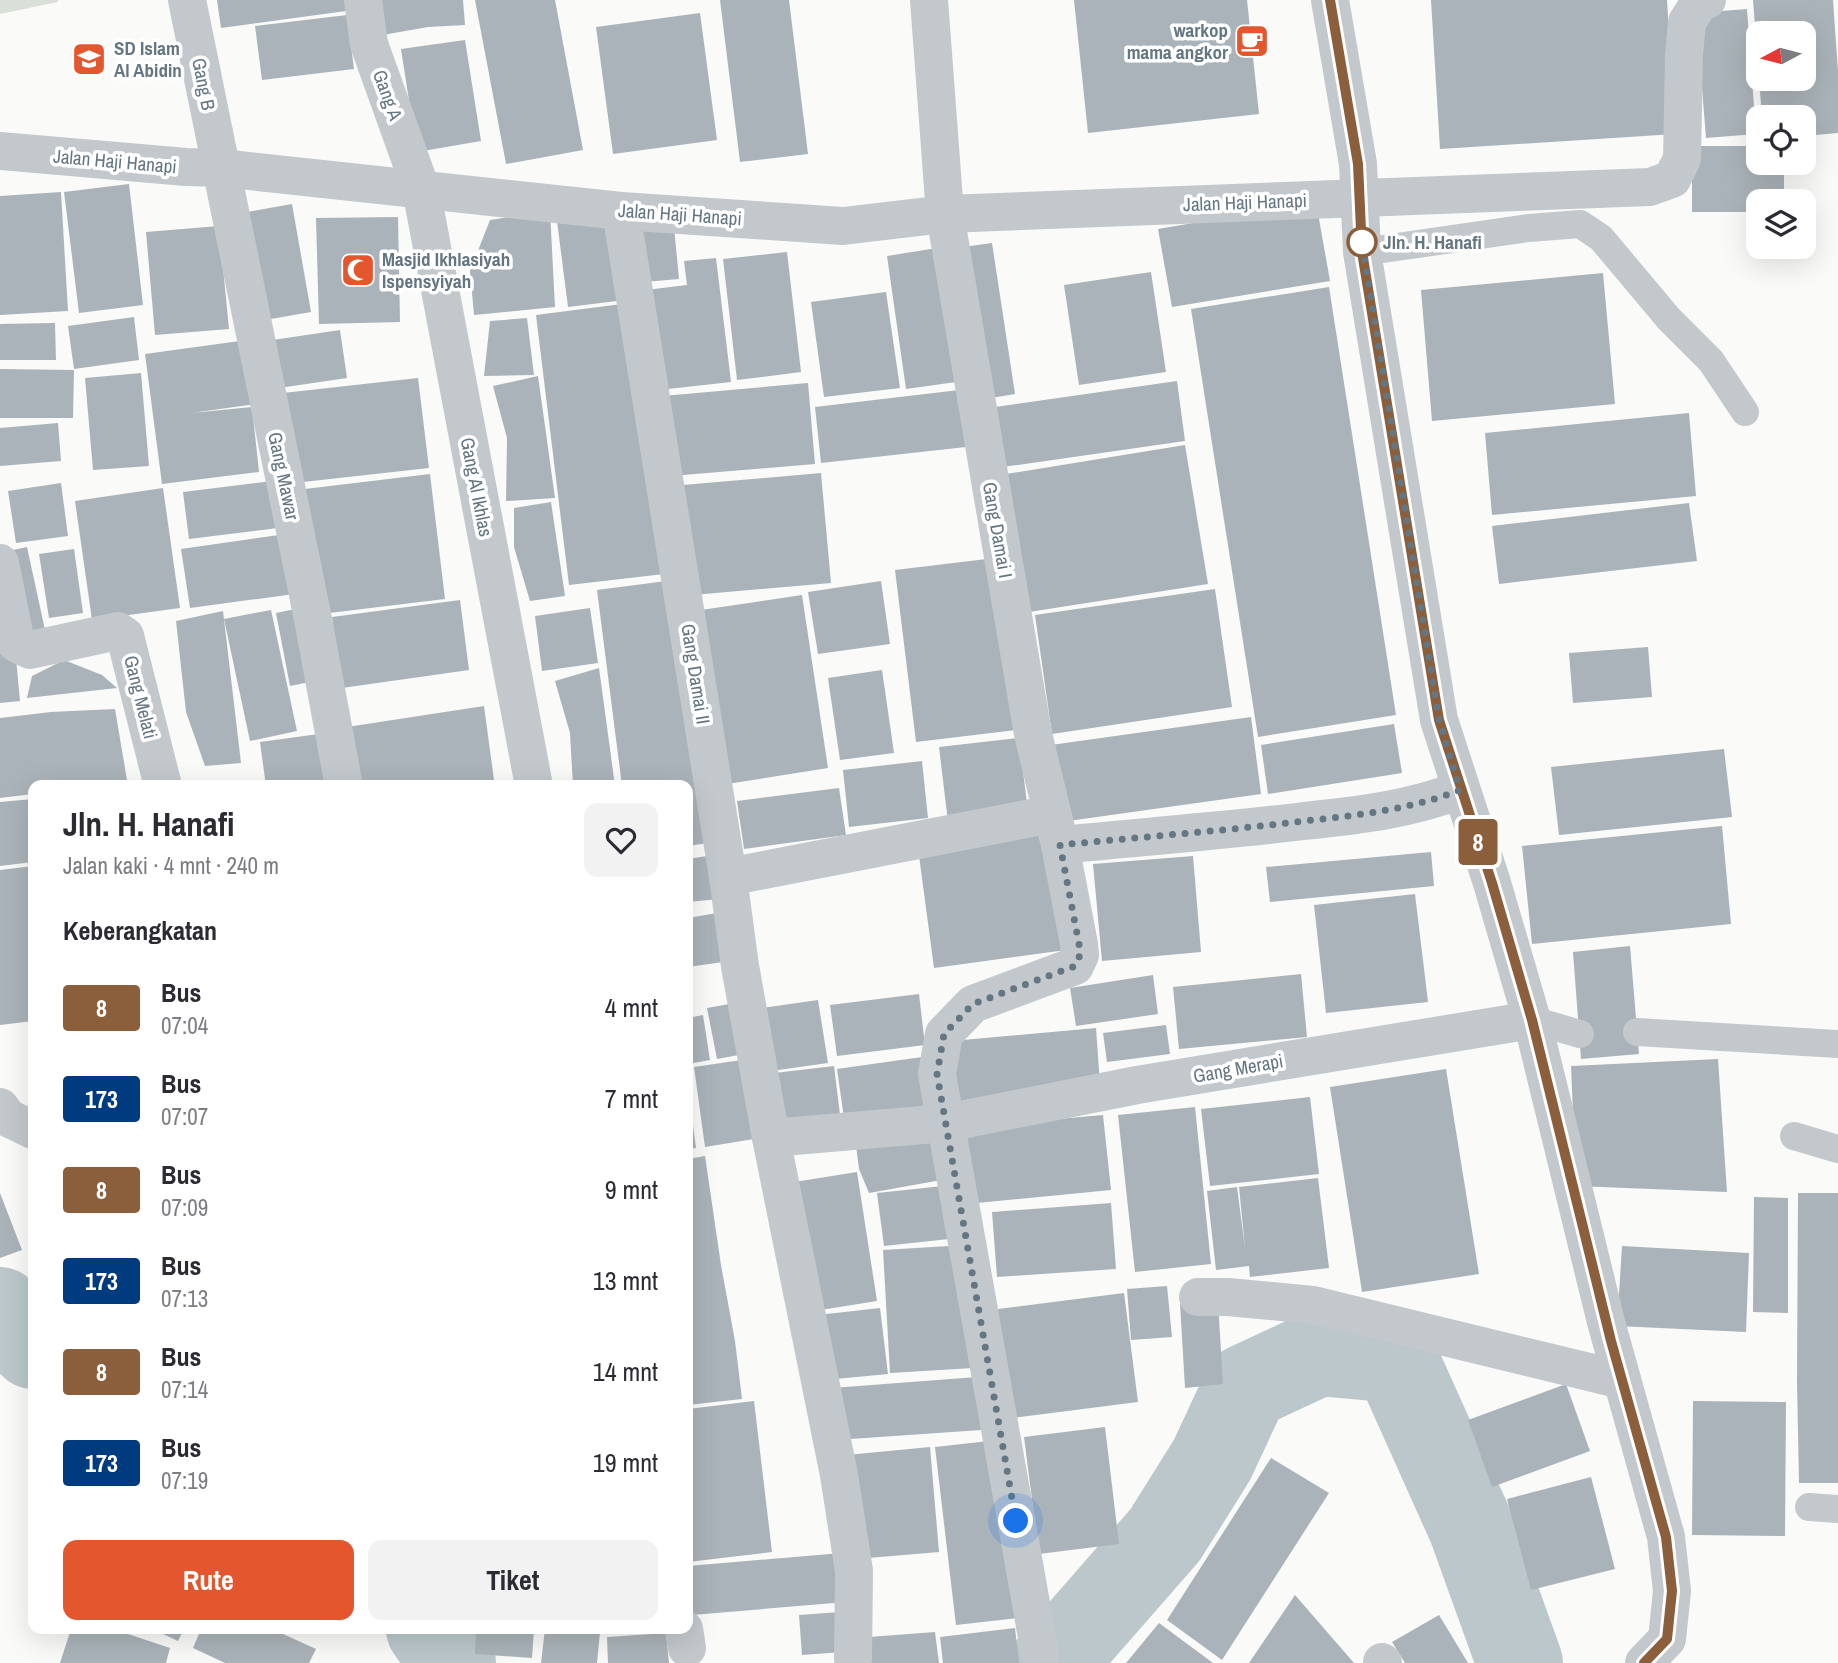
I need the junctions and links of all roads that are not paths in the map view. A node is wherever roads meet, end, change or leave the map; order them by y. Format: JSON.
{"nodes":[{"id":1,"x":187,"y":0,"type":"edge"},
{"id":2,"x":363,"y":0,"type":"edge"},
{"id":3,"x":929,"y":0,"type":"edge"},
{"id":4,"x":1330,"y":0,"type":"edge"},
{"id":5,"x":1707,"y":0,"type":"edge"},
{"id":6,"x":0,"y":151,"type":"edge"},
{"id":7,"x":221,"y":168,"type":"junction"},
{"id":8,"x":421,"y":189,"type":"junction"},
{"id":9,"x":1361,"y":198,"type":"junction"},
{"id":10,"x":621,"y":211,"type":"junction"},
{"id":11,"x":945,"y":214,"type":"junction"},
{"id":12,"x":1362,"y":252,"type":"junction"},
{"id":13,"x":1745,"y":412,"type":"dead end"},
{"id":14,"x":0,"y":563,"type":"edge"},
{"id":15,"x":8,"y":644,"type":"edge"},
{"id":16,"x":161,"y":780,"type":"edge"},
{"id":17,"x":343,"y":780,"type":"edge"},
{"id":18,"x":533,"y":780,"type":"edge"},
{"id":19,"x":1460,"y":790,"type":"junction"},
{"id":20,"x":1056,"y":830,"type":"junction"},
{"id":21,"x":728,"y":877,"type":"junction"},
{"id":22,"x":1532,"y":1020,"type":"junction"},
{"id":23,"x":1637,"y":1032,"type":"dead end"},
{"id":24,"x":1580,"y":1034,"type":"dead end"},
{"id":25,"x":1838,"y":1044,"type":"edge"},
{"id":26,"x":0,"y":1107,"type":"edge"},
{"id":27,"x":946,"y":1123,"type":"junction"},
{"id":28,"x":28,"y":1127,"type":"edge"},
{"id":29,"x":1794,"y":1136,"type":"dead end"},
{"id":30,"x":771,"y":1138,"type":"junction"},
{"id":31,"x":1838,"y":1149,"type":"edge"},
{"id":32,"x":1198,"y":1297,"type":"dead end"},
{"id":33,"x":1622,"y":1380,"type":"junction"},
{"id":34,"x":1809,"y":1507,"type":"dead end"},
{"id":35,"x":1838,"y":1509,"type":"edge"},
{"id":36,"x":1040,"y":1654,"type":"dead end"},
{"id":37,"x":853,"y":1659,"type":"dead end"},
{"id":38,"x":1644,"y":1663,"type":"edge"}],
"edges":[{"from":1,"to":7,"type":"street","name":"Gang B"},
{"from":2,"to":8,"type":"street","name":"Gang A"},
{"from":3,"to":11,"type":"street","name":"Gang Damai I"},
{"from":4,"to":9,"type":"street"},
{"from":5,"to":9,"type":"street","name":"Jalan Haji Hanapi"},
{"from":6,"to":7,"type":"street","name":"Jalan Haji Hanapi"},
{"from":7,"to":8,"type":"street","name":"Jalan Haji Hanapi"},
{"from":7,"to":17,"type":"street","name":"Gang Mawar"},
{"from":8,"to":10,"type":"street","name":"Jalan Haji Hanapi"},
{"from":8,"to":18,"type":"street","name":"Gang Al Ikhlas"},
{"from":9,"to":11,"type":"street","name":"Jalan Haji Hanapi"},
{"from":9,"to":12,"type":"street"},
{"from":10,"to":11,"type":"street","name":"Jalan Haji Hanapi"},
{"from":10,"to":21,"type":"street","name":"Gang Damai II"},
{"from":11,"to":20,"type":"street","name":"Gang Damai I"},
{"from":12,"to":13,"type":"lane"},
{"from":12,"to":19,"type":"street"},
{"from":14,"to":15,"type":"street","name":"Gang Melati"},
{"from":15,"to":16,"type":"street","name":"Gang Melati"},
{"from":19,"to":20,"type":"street"},
{"from":19,"to":22,"type":"street"},
{"from":20,"to":21,"type":"street"},
{"from":20,"to":27,"type":"street","name":"Gang Damai I"},
{"from":21,"to":30,"type":"street","name":"Gang Damai II"},
{"from":22,"to":24,"type":"lane"},
{"from":22,"to":27,"type":"street","name":"Gang Merapi"},
{"from":22,"to":33,"type":"street"},
{"from":23,"to":25,"type":"lane"},
{"from":26,"to":28,"type":"street"},
{"from":27,"to":30,"type":"street","name":"Gang Merapi"},
{"from":27,"to":36,"type":"street","name":"Gang Damai I"},
{"from":29,"to":31,"type":"lane"},
{"from":30,"to":37,"type":"street","name":"Gang Damai II"},
{"from":32,"to":33,"type":"street"},
{"from":33,"to":38,"type":"street"},
{"from":34,"to":35,"type":"lane"}]}
